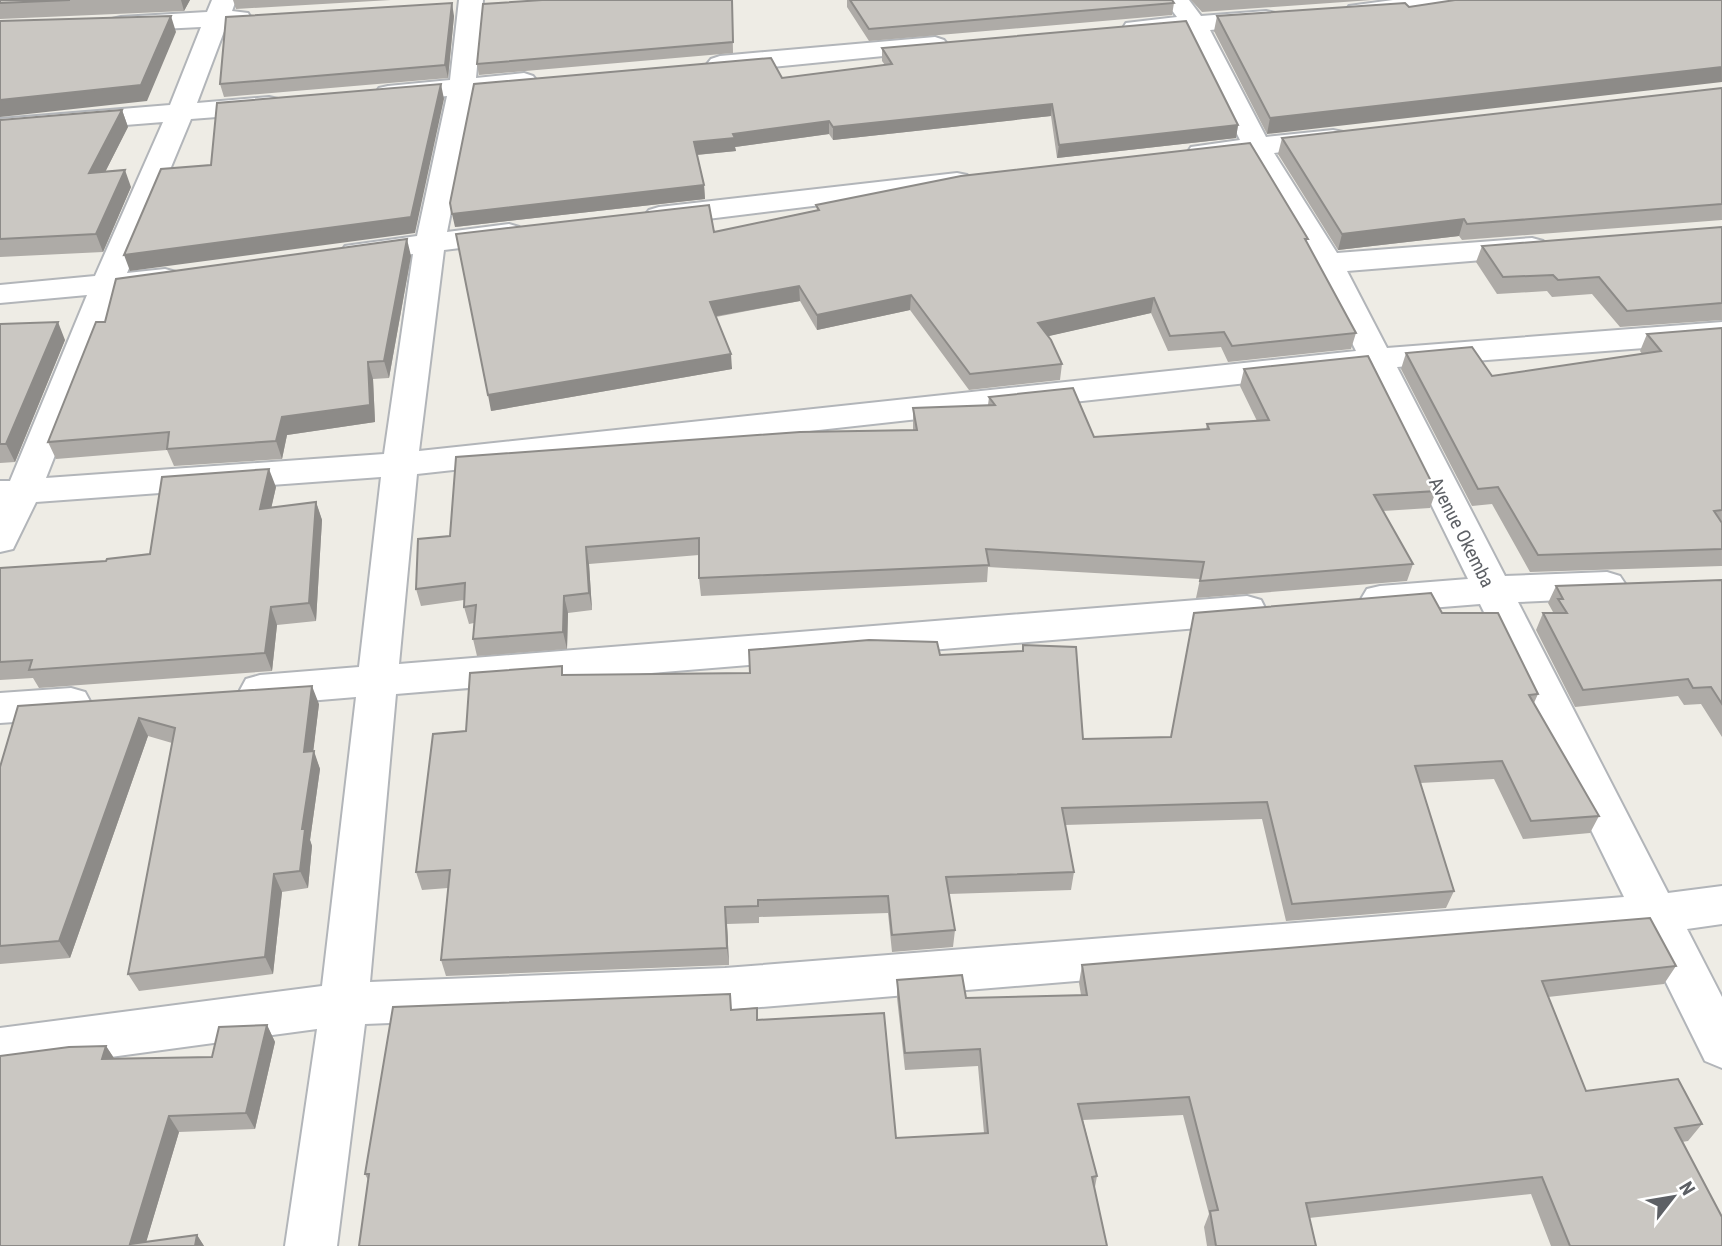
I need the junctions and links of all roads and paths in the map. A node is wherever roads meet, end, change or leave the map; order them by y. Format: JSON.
{"nodes":[{"id":1,"x":1460,"y":0,"type":"edge"},
{"id":2,"x":470,"y":3,"type":"edge"},
{"id":3,"x":220,"y":10,"type":"edge"},
{"id":4,"x":1185,"y":11,"type":"edge"},
{"id":5,"x":1338,"y":12,"type":"edge"},
{"id":6,"x":1286,"y":16,"type":"edge"},
{"id":7,"x":256,"y":18,"type":"edge"},
{"id":8,"x":94,"y":25,"type":"edge"},
{"id":9,"x":1111,"y":30,"type":"edge"},
{"id":10,"x":959,"y":43,"type":"edge"},
{"id":11,"x":697,"y":66,"type":"edge"},
{"id":12,"x":545,"y":79,"type":"edge"},
{"id":13,"x":462,"y":86,"type":"junction"},
{"id":14,"x":368,"y":95,"type":"edge"},
{"id":15,"x":288,"y":103,"type":"edge"},
{"id":16,"x":180,"y":113,"type":"junction"},
{"id":17,"x":0,"y":127,"type":"edge"},
{"id":18,"x":1366,"y":134,"type":"edge"},
{"id":19,"x":1256,"y":147,"type":"junction"},
{"id":20,"x":1174,"y":156,"type":"edge"},
{"id":21,"x":981,"y":178,"type":"edge"},
{"id":22,"x":636,"y":218,"type":"edge"},
{"id":23,"x":540,"y":229,"type":"edge"},
{"id":24,"x":430,"y":242,"type":"junction"},
{"id":25,"x":1560,"y":245,"type":"edge"},
{"id":26,"x":335,"y":255,"type":"edge"},
{"id":27,"x":1328,"y":264,"type":"junction"},
{"id":28,"x":187,"y":275,"type":"edge"},
{"id":29,"x":106,"y":286,"type":"junction"},
{"id":30,"x":0,"y":294,"type":"edge"},
{"id":31,"x":1722,"y":332,"type":"edge"},
{"id":32,"x":1375,"y":359,"type":"junction"},
{"id":33,"x":400,"y":464,"type":"junction"},
{"id":34,"x":12,"y":492,"type":"edge"},
{"id":35,"x":0,"y":540,"type":"edge"},
{"id":36,"x":1640,"y":584,"type":"edge"},
{"id":37,"x":1491,"y":590,"type":"junction"},
{"id":38,"x":1352,"y":601,"type":"edge"},
{"id":39,"x":1282,"y":607,"type":"edge"},
{"id":40,"x":378,"y":682,"type":"junction"},
{"id":41,"x":230,"y":692,"type":"edge"},
{"id":42,"x":108,"y":701,"type":"edge"},
{"id":43,"x":0,"y":708,"type":"edge"},
{"id":44,"x":1722,"y":905,"type":"edge"},
{"id":45,"x":1656,"y":914,"type":"junction"},
{"id":46,"x":344,"y":1004,"type":"junction"},
{"id":47,"x":1722,"y":1046,"type":"edge"},
{"id":48,"x":0,"y":1050,"type":"edge"},
{"id":49,"x":311,"y":1246,"type":"edge"}],
"edges":[{"from":1,"to":5,"type":"street"},
{"from":2,"to":13,"type":"street"},
{"from":3,"to":7,"type":"street"},
{"from":3,"to":8,"type":"street"},
{"from":3,"to":16,"type":"street"},
{"from":4,"to":6,"type":"street"},
{"from":4,"to":9,"type":"street"},
{"from":4,"to":19,"type":"street","name":"Avenue Okemba"},
{"from":10,"to":11,"type":"street"},
{"from":12,"to":13,"type":"street"},
{"from":13,"to":14,"type":"street"},
{"from":13,"to":24,"type":"street"},
{"from":15,"to":16,"type":"street"},
{"from":16,"to":17,"type":"street"},
{"from":16,"to":29,"type":"street"},
{"from":18,"to":19,"type":"street"},
{"from":19,"to":20,"type":"street"},
{"from":19,"to":27,"type":"street","name":"Avenue Okemba"},
{"from":21,"to":22,"type":"street"},
{"from":23,"to":24,"type":"street"},
{"from":24,"to":26,"type":"street"},
{"from":24,"to":33,"type":"street"},
{"from":25,"to":27,"type":"street"},
{"from":27,"to":32,"type":"street","name":"Avenue Okemba"},
{"from":28,"to":29,"type":"street"},
{"from":29,"to":30,"type":"street"},
{"from":29,"to":34,"type":"street"},
{"from":31,"to":32,"type":"street"},
{"from":32,"to":33,"type":"street"},
{"from":32,"to":37,"type":"street","name":"Avenue Okemba"},
{"from":33,"to":34,"type":"street"},
{"from":33,"to":40,"type":"street"},
{"from":34,"to":35,"type":"street"},
{"from":36,"to":37,"type":"street"},
{"from":37,"to":38,"type":"street"},
{"from":37,"to":45,"type":"street","name":"Avenue Okemba"},
{"from":39,"to":40,"type":"street"},
{"from":40,"to":41,"type":"street"},
{"from":40,"to":46,"type":"street"},
{"from":42,"to":43,"type":"street"},
{"from":44,"to":45,"type":"street"},
{"from":45,"to":46,"type":"street"},
{"from":45,"to":47,"type":"street","name":"Avenue Okemba"},
{"from":46,"to":48,"type":"street"},
{"from":46,"to":49,"type":"street"}]}
